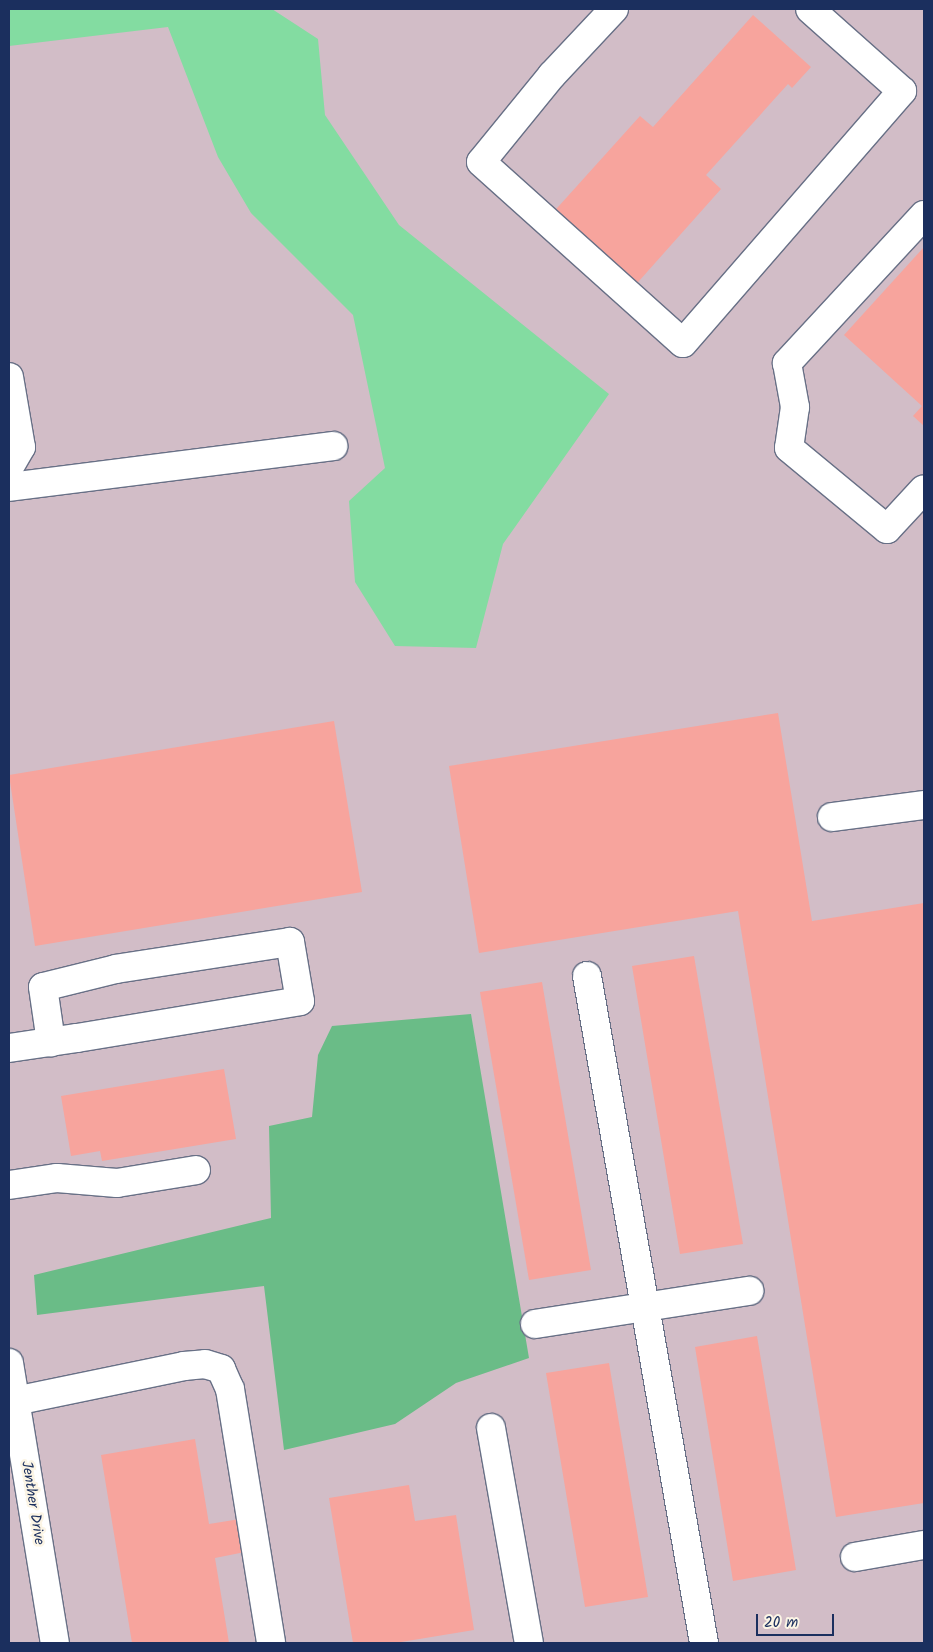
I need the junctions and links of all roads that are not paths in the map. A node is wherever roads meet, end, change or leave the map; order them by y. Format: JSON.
{"nodes":[{"id":1,"x":614,"y":9,"type":"edge"},
{"id":2,"x":810,"y":9,"type":"edge"},
{"id":3,"x":924,"y":215,"type":"edge"},
{"id":4,"x":9,"y":377,"type":"edge"},
{"id":5,"x":333,"y":446,"type":"dead end"},
{"id":6,"x":9,"y":468,"type":"edge"},
{"id":7,"x":9,"y":487,"type":"edge"},
{"id":8,"x":924,"y":488,"type":"edge"},
{"id":9,"x":924,"y":805,"type":"edge"},
{"id":10,"x":832,"y":817,"type":"dead end"},
{"id":11,"x":587,"y":976,"type":"dead end"},
{"id":12,"x":51,"y":1042,"type":"junction"},
{"id":13,"x":9,"y":1048,"type":"edge"},
{"id":14,"x":196,"y":1170,"type":"dead end"},
{"id":15,"x":9,"y":1185,"type":"edge"},
{"id":16,"x":749,"y":1291,"type":"dead end"},
{"id":17,"x":645,"y":1307,"type":"junction"},
{"id":18,"x":535,"y":1324,"type":"dead end"},
{"id":19,"x":9,"y":1363,"type":"edge"},
{"id":20,"x":15,"y":1401,"type":"junction"},
{"id":21,"x":492,"y":1428,"type":"dead end"},
{"id":22,"x":924,"y":1545,"type":"edge"},
{"id":23,"x":855,"y":1557,"type":"dead end"},
{"id":24,"x":55,"y":1643,"type":"edge"},
{"id":25,"x":271,"y":1643,"type":"edge"},
{"id":26,"x":529,"y":1643,"type":"edge"},
{"id":27,"x":704,"y":1643,"type":"edge"}],
"edges":[{"from":1,"to":2,"type":"street"},
{"from":3,"to":8,"type":"street"},
{"from":4,"to":6,"type":"street"},
{"from":5,"to":7,"type":"street"},
{"from":9,"to":10,"type":"street"},
{"from":11,"to":17,"type":"street"},
{"from":12,"to":12,"type":"street"},
{"from":12,"to":13,"type":"street"},
{"from":14,"to":15,"type":"street"},
{"from":16,"to":17,"type":"street"},
{"from":17,"to":18,"type":"street"},
{"from":17,"to":27,"type":"street"},
{"from":19,"to":20,"type":"street","name":"Jenther Drive"},
{"from":20,"to":24,"type":"street","name":"Jenther Drive"},
{"from":20,"to":25,"type":"street"},
{"from":21,"to":26,"type":"street"},
{"from":22,"to":23,"type":"street"}]}
